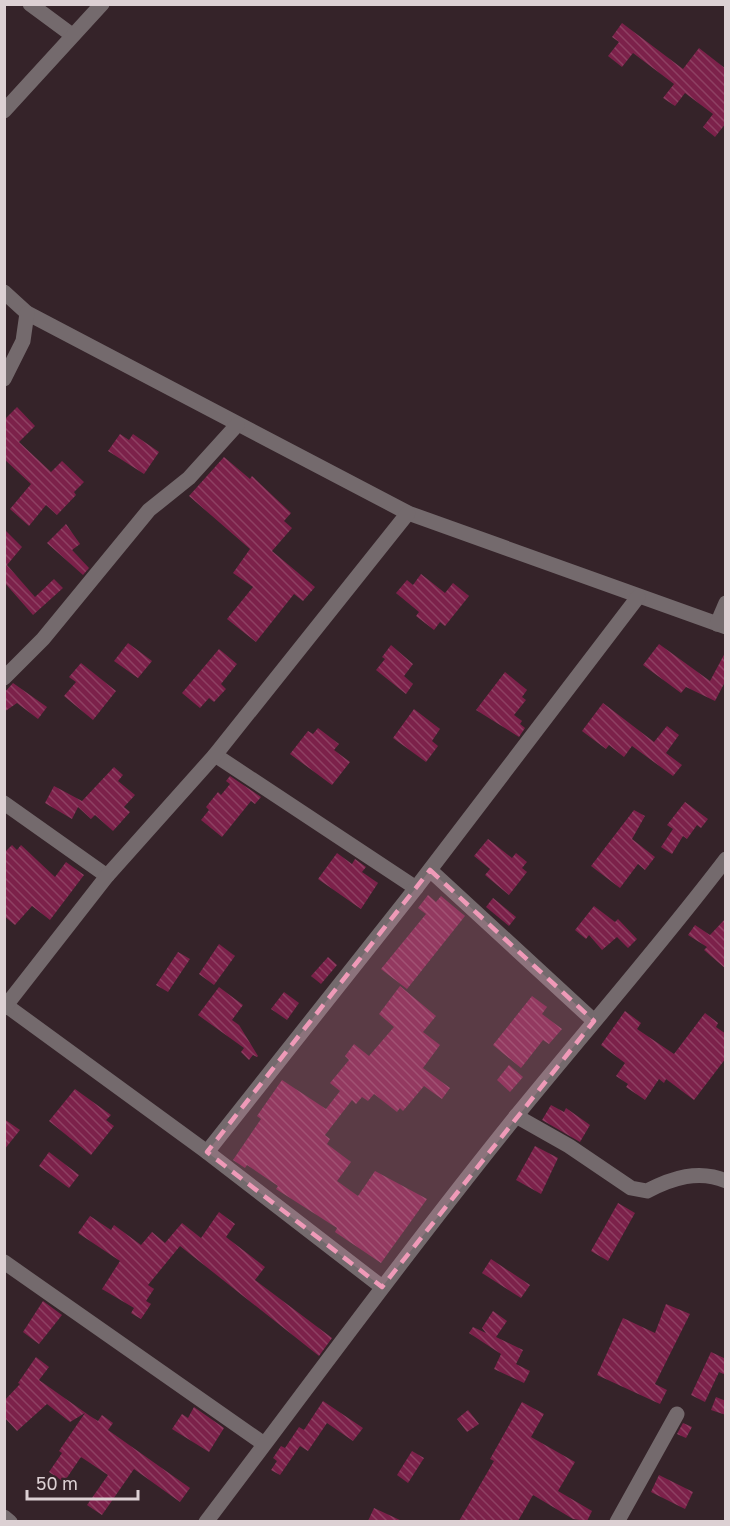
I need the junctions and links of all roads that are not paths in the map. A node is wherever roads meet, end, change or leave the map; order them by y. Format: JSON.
{"nodes":[{"id":1,"x":30,"y":4,"type":"edge"},
{"id":2,"x":102,"y":4,"type":"edge"},
{"id":3,"x":72,"y":35,"type":"junction"},
{"id":4,"x":4,"y":111,"type":"edge"},
{"id":5,"x":4,"y":292,"type":"edge"},
{"id":6,"x":27,"y":313,"type":"junction"},
{"id":7,"x":4,"y":379,"type":"edge"},
{"id":8,"x":237,"y":425,"type":"junction"},
{"id":9,"x":408,"y":513,"type":"junction"},
{"id":10,"x":638,"y":597,"type":"junction"},
{"id":11,"x":726,"y":603,"type":"edge"},
{"id":12,"x":721,"y":625,"type":"edge"},
{"id":13,"x":4,"y":678,"type":"edge"},
{"id":14,"x":215,"y":754,"type":"junction"},
{"id":15,"x":4,"y":803,"type":"edge"},
{"id":16,"x":726,"y":859,"type":"edge"},
{"id":17,"x":430,"y":870,"type":"junction"},
{"id":18,"x":107,"y":876,"type":"junction"},
{"id":19,"x":416,"y":888,"type":"junction"},
{"id":20,"x":6,"y":1007,"type":"edge"},
{"id":21,"x":594,"y":1021,"type":"junction"},
{"id":22,"x":516,"y":1116,"type":"junction"},
{"id":23,"x":207,"y":1152,"type":"junction"},
{"id":24,"x":726,"y":1181,"type":"edge"},
{"id":25,"x":4,"y":1262,"type":"edge"},
{"id":26,"x":382,"y":1287,"type":"junction"},
{"id":27,"x":677,"y":1414,"type":"dead end"},
{"id":28,"x":264,"y":1444,"type":"junction"},
{"id":29,"x":4,"y":1517,"type":"edge"},
{"id":30,"x":10,"y":1521,"type":"edge"},
{"id":31,"x":206,"y":1521,"type":"edge"},
{"id":32,"x":617,"y":1521,"type":"edge"}],
"edges":[{"from":1,"to":3,"type":"street"},
{"from":2,"to":3,"type":"street"},
{"from":3,"to":4,"type":"street"},
{"from":5,"to":6,"type":"street"},
{"from":6,"to":7,"type":"street"},
{"from":6,"to":8,"type":"street"},
{"from":8,"to":9,"type":"street"},
{"from":8,"to":13,"type":"street"},
{"from":9,"to":10,"type":"street"},
{"from":9,"to":14,"type":"street"},
{"from":10,"to":12,"type":"street"},
{"from":10,"to":17,"type":"street"},
{"from":11,"to":12,"type":"street"},
{"from":14,"to":18,"type":"street"},
{"from":14,"to":19,"type":"street"},
{"from":15,"to":18,"type":"street"},
{"from":16,"to":21,"type":"street"},
{"from":17,"to":19,"type":"street"},
{"from":17,"to":21,"type":"street"},
{"from":18,"to":20,"type":"street"},
{"from":19,"to":23,"type":"street"},
{"from":20,"to":23,"type":"street"},
{"from":21,"to":22,"type":"street"},
{"from":22,"to":24,"type":"street"},
{"from":22,"to":26,"type":"street"},
{"from":23,"to":26,"type":"street"},
{"from":25,"to":28,"type":"street"},
{"from":26,"to":28,"type":"street"},
{"from":27,"to":32,"type":"street"},
{"from":28,"to":31,"type":"street"},
{"from":29,"to":30,"type":"street"}]}
